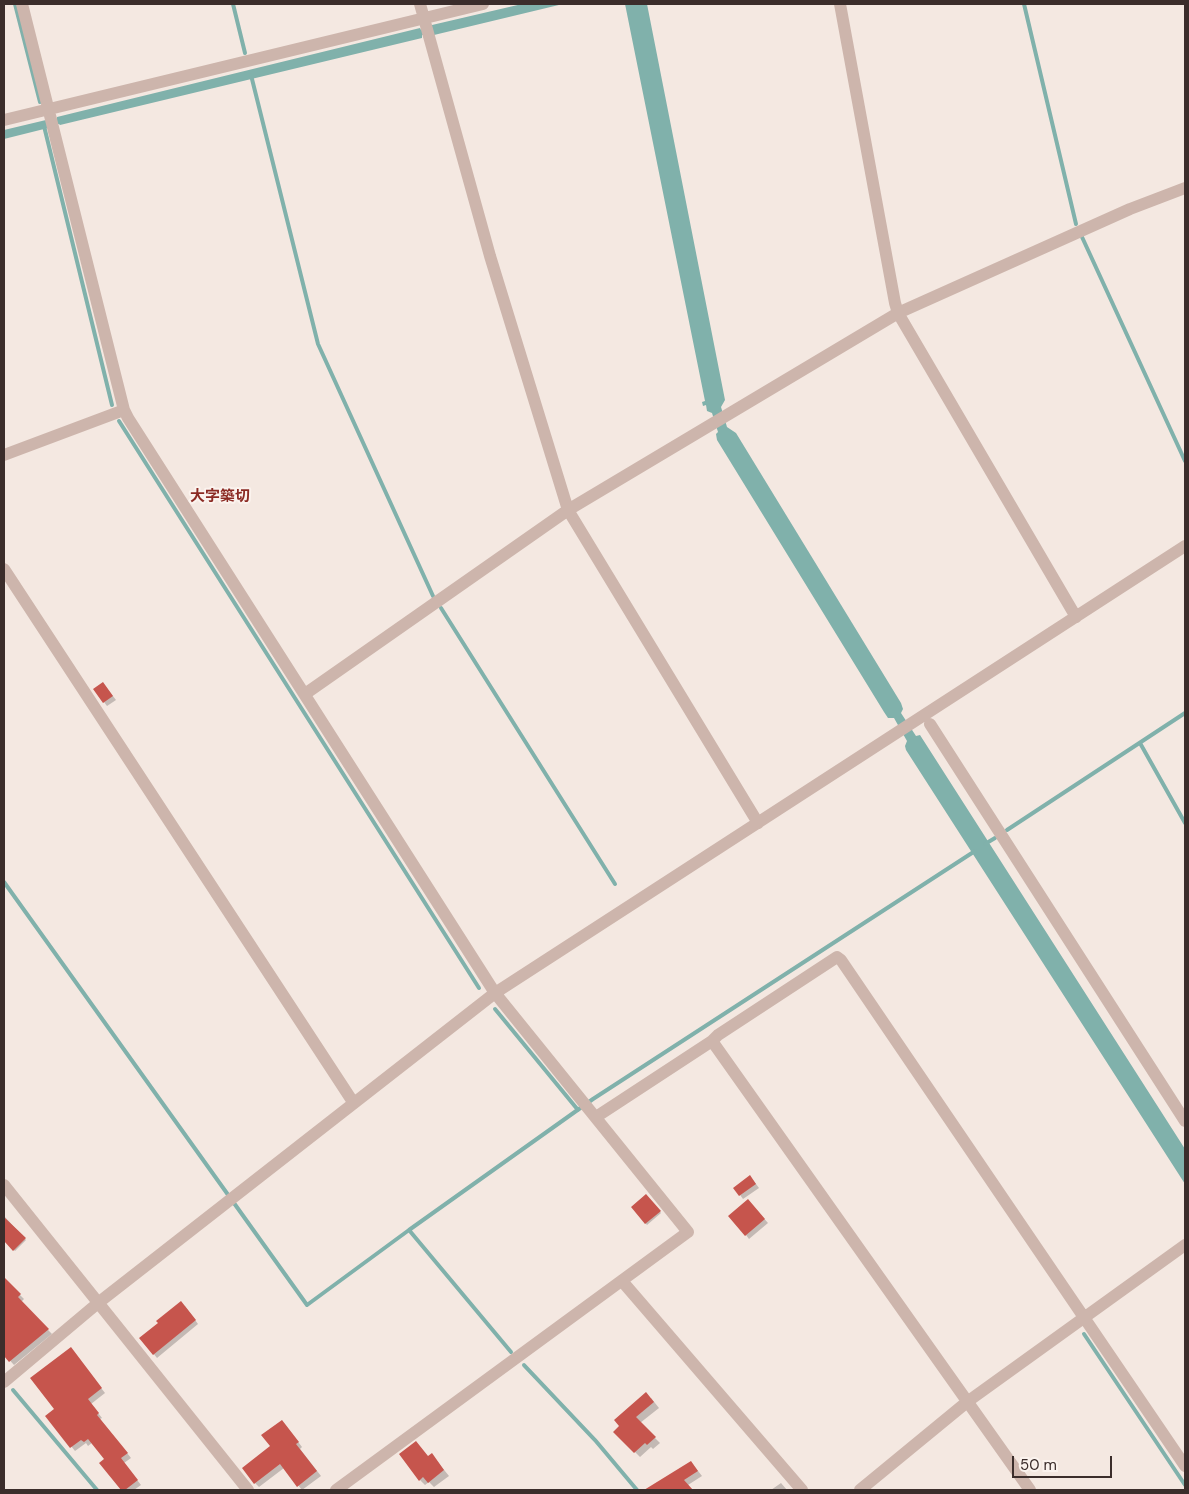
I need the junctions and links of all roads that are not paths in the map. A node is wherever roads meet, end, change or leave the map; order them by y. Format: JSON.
{"nodes":[{"id":1,"x":22,"y":4,"type":"edge"},
{"id":2,"x":420,"y":4,"type":"edge"},
{"id":3,"x":483,"y":4,"type":"edge"},
{"id":4,"x":840,"y":4,"type":"edge"},
{"id":5,"x":425,"y":27,"type":"junction"},
{"id":6,"x":51,"y":119,"type":"junction"},
{"id":7,"x":4,"y":120,"type":"edge"},
{"id":8,"x":1185,"y":188,"type":"edge"},
{"id":9,"x":898,"y":313,"type":"junction"},
{"id":10,"x":124,"y":410,"type":"junction"},
{"id":11,"x":4,"y":455,"type":"edge"},
{"id":12,"x":568,"y":510,"type":"junction"},
{"id":13,"x":1185,"y":546,"type":"edge"},
{"id":14,"x":4,"y":569,"type":"edge"},
{"id":15,"x":1076,"y":617,"type":"junction"},
{"id":16,"x":305,"y":694,"type":"junction"},
{"id":17,"x":930,"y":724,"type":"dead end"},
{"id":18,"x":758,"y":823,"type":"junction"},
{"id":19,"x":495,"y":993,"type":"junction"},
{"id":20,"x":712,"y":1041,"type":"junction"},
{"id":21,"x":353,"y":1102,"type":"junction"},
{"id":22,"x":589,"y":1108,"type":"junction"},
{"id":23,"x":1185,"y":1121,"type":"edge"},
{"id":24,"x":4,"y":1186,"type":"edge"},
{"id":25,"x":1185,"y":1245,"type":"edge"},
{"id":26,"x":622,"y":1281,"type":"junction"},
{"id":27,"x":98,"y":1303,"type":"junction"},
{"id":28,"x":1084,"y":1317,"type":"junction"},
{"id":29,"x":4,"y":1382,"type":"edge"},
{"id":30,"x":967,"y":1402,"type":"junction"},
{"id":31,"x":1185,"y":1466,"type":"edge"},
{"id":32,"x":248,"y":1490,"type":"edge"},
{"id":33,"x":336,"y":1490,"type":"edge"},
{"id":34,"x":802,"y":1490,"type":"edge"},
{"id":35,"x":860,"y":1490,"type":"edge"},
{"id":36,"x":1030,"y":1490,"type":"edge"}],
"edges":[{"from":1,"to":6,"type":"street"},
{"from":2,"to":5,"type":"street"},
{"from":3,"to":5,"type":"street"},
{"from":4,"to":9,"type":"street"},
{"from":5,"to":6,"type":"street"},
{"from":5,"to":12,"type":"street"},
{"from":6,"to":7,"type":"street"},
{"from":6,"to":10,"type":"street"},
{"from":8,"to":9,"type":"street"},
{"from":9,"to":12,"type":"street"},
{"from":9,"to":15,"type":"street"},
{"from":10,"to":11,"type":"street"},
{"from":10,"to":16,"type":"street"},
{"from":12,"to":16,"type":"street"},
{"from":12,"to":18,"type":"street"},
{"from":13,"to":15,"type":"street"},
{"from":14,"to":21,"type":"street"},
{"from":15,"to":18,"type":"street"},
{"from":16,"to":19,"type":"street"},
{"from":17,"to":23,"type":"street"},
{"from":18,"to":19,"type":"street"},
{"from":19,"to":21,"type":"street"},
{"from":19,"to":22,"type":"street"},
{"from":20,"to":22,"type":"street"},
{"from":20,"to":28,"type":"street"},
{"from":20,"to":30,"type":"street"},
{"from":21,"to":27,"type":"street"},
{"from":22,"to":26,"type":"street"},
{"from":24,"to":27,"type":"street"},
{"from":25,"to":28,"type":"street"},
{"from":26,"to":33,"type":"street"},
{"from":26,"to":34,"type":"street"},
{"from":27,"to":29,"type":"street"},
{"from":27,"to":32,"type":"street"},
{"from":28,"to":30,"type":"street"},
{"from":28,"to":31,"type":"street"},
{"from":30,"to":35,"type":"street"},
{"from":30,"to":36,"type":"street"}]}
